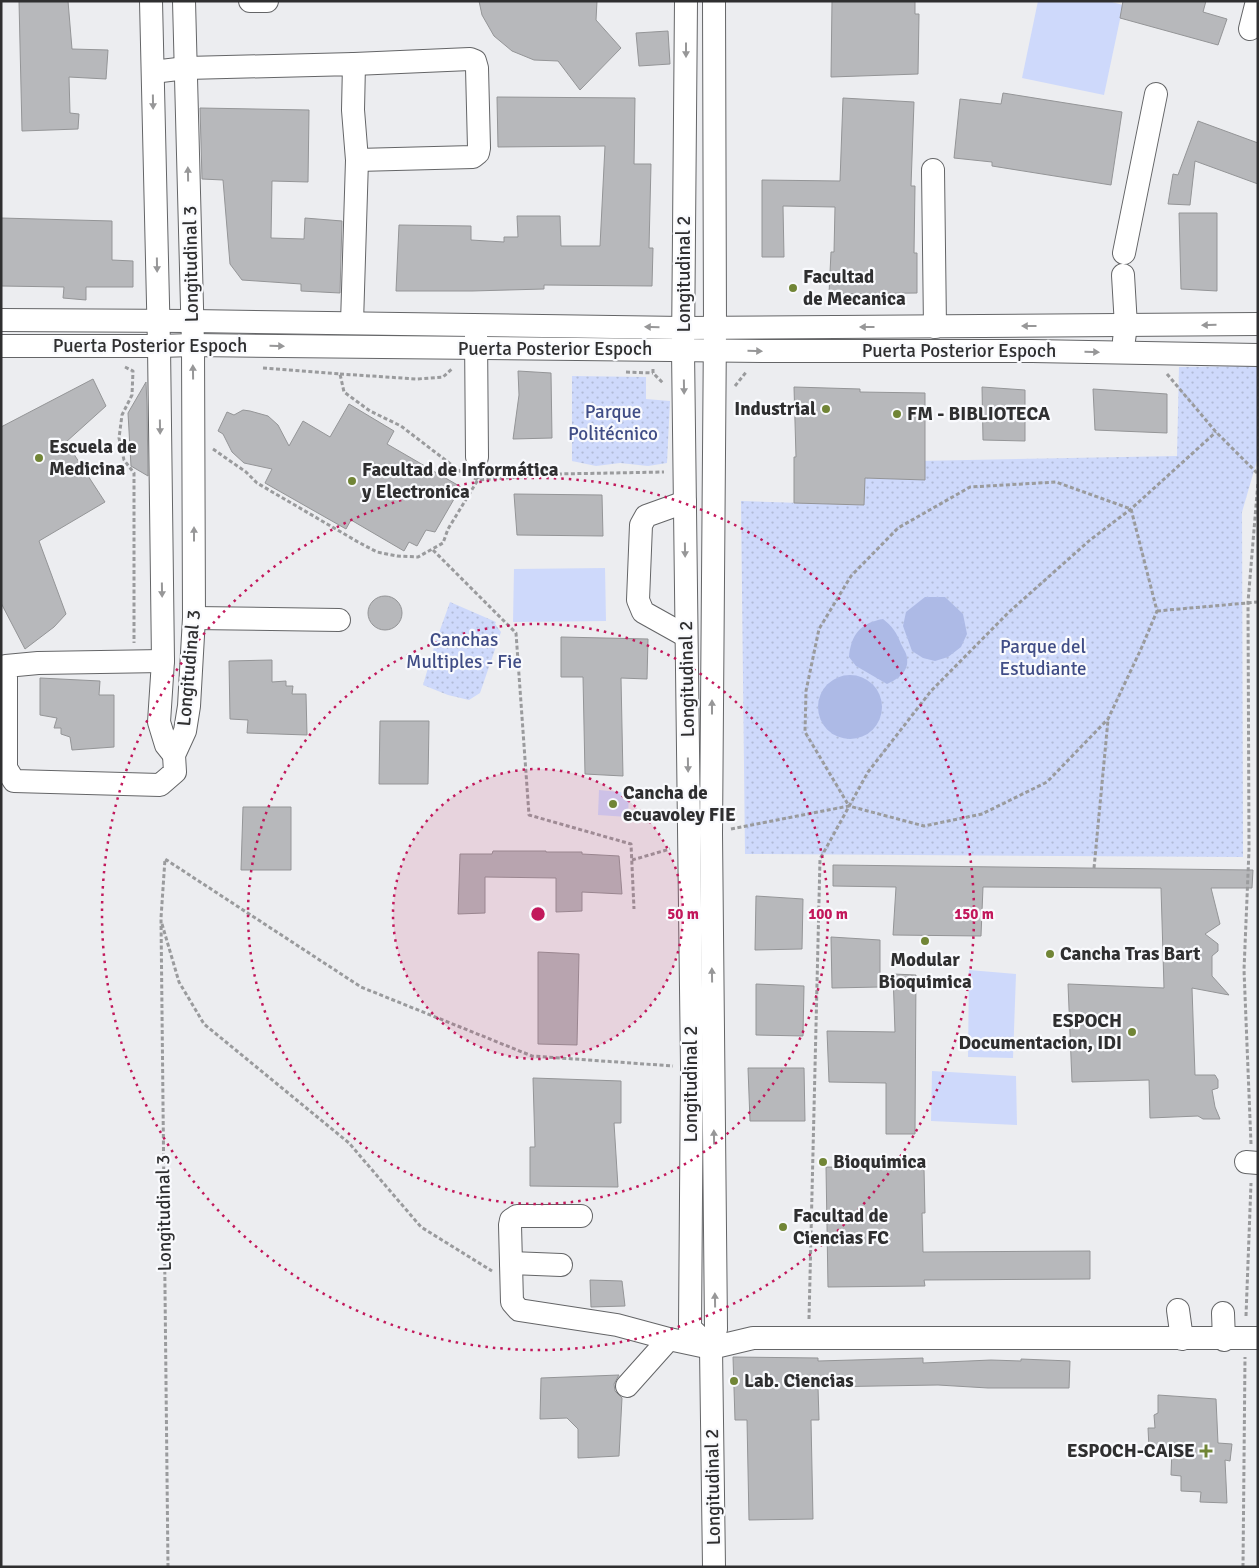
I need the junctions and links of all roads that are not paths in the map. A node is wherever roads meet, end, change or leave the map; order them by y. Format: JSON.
{"nodes":[{"id":1,"x":151,"y":1,"type":"edge"},
{"id":2,"x":184,"y":1,"type":"edge"},
{"id":3,"x":250,"y":1,"type":"edge"},
{"id":4,"x":267,"y":1,"type":"edge"},
{"id":5,"x":686,"y":1,"type":"edge"},
{"id":6,"x":714,"y":1,"type":"edge"},
{"id":7,"x":1257,"y":1,"type":"edge"},
{"id":8,"x":1250,"y":29,"type":"dead end"},
{"id":9,"x":354,"y":64,"type":"junction"},
{"id":10,"x":186,"y":68,"type":"junction"},
{"id":11,"x":153,"y":72,"type":"junction"},
{"id":12,"x":685,"y":92,"type":"junction"},
{"id":13,"x":714,"y":93,"type":"junction"},
{"id":14,"x":1156,"y":94,"type":"dead end"},
{"id":15,"x":357,"y":160,"type":"junction"},
{"id":16,"x":933,"y":170,"type":"dead end"},
{"id":17,"x":1124,"y":253,"type":"dead end"},
{"id":18,"x":1123,"y":275,"type":"dead end"},
{"id":19,"x":1,"y":320,"type":"edge"},
{"id":20,"x":192,"y":321,"type":"junction"},
{"id":21,"x":159,"y":322,"type":"junction"},
{"id":22,"x":352,"y":324,"type":"junction"},
{"id":23,"x":1258,"y":324,"type":"edge"},
{"id":24,"x":475,"y":325,"type":"junction"},
{"id":25,"x":1126,"y":326,"type":"junction"},
{"id":26,"x":935,"y":327,"type":"junction"},
{"id":27,"x":684,"y":328,"type":"junction"},
{"id":28,"x":715,"y":328,"type":"junction"},
{"id":29,"x":192,"y":345,"type":"junction"},
{"id":30,"x":1,"y":346,"type":"edge"},
{"id":31,"x":159,"y":346,"type":"junction"},
{"id":32,"x":476,"y":348,"type":"junction"},
{"id":33,"x":683,"y":350,"type":"junction"},
{"id":34,"x":714,"y":350,"type":"junction"},
{"id":35,"x":1122,"y":353,"type":"junction"},
{"id":36,"x":1258,"y":356,"type":"edge"},
{"id":37,"x":471,"y":470,"type":"road end"},
{"id":38,"x":685,"y":502,"type":"junction"},
{"id":39,"x":194,"y":618,"type":"junction"},
{"id":40,"x":339,"y":620,"type":"dead end"},
{"id":41,"x":686,"y":636,"type":"junction"},
{"id":42,"x":163,"y":661,"type":"junction"},
{"id":43,"x":174,"y":755,"type":"junction"},
{"id":44,"x":712,"y":912,"type":"junction"},
{"id":45,"x":690,"y":913,"type":"junction"},
{"id":46,"x":581,"y":1216,"type":"dead end"},
{"id":47,"x":561,"y":1265,"type":"dead end"},
{"id":48,"x":511,"y":1272,"type":"junction"},
{"id":49,"x":1178,"y":1310,"type":"dead end"},
{"id":50,"x":1223,"y":1314,"type":"dead end"},
{"id":51,"x":1242,"y":1338,"type":"edge"},
{"id":52,"x":668,"y":1339,"type":"junction"},
{"id":53,"x":1182,"y":1339,"type":"junction"},
{"id":54,"x":710,"y":1348,"type":"junction"},
{"id":55,"x":626,"y":1386,"type":"dead end"},
{"id":56,"x":714,"y":1567,"type":"edge"}],
"edges":[{"from":1,"to":11,"type":"street","name":"Longitudinal 3"},
{"from":2,"to":10,"type":"street","name":"Longitudinal 3"},
{"from":3,"to":4,"type":"street"},
{"from":5,"to":12,"type":"street","name":"Longitudinal 2","one_way":true},
{"from":6,"to":13,"type":"street","name":"Longitudinal 2"},
{"from":7,"to":8,"type":"street"},
{"from":9,"to":10,"type":"street"},
{"from":9,"to":15,"type":"street"},
{"from":9,"to":15,"type":"street"},
{"from":10,"to":11,"type":"street"},
{"from":20,"to":10,"type":"street","name":"Longitudinal 3","one_way":true},
{"from":11,"to":21,"type":"street","name":"Longitudinal 3","one_way":true},
{"from":12,"to":13,"type":"street"},
{"from":12,"to":27,"type":"street","name":"Longitudinal 2"},
{"from":13,"to":28,"type":"street","name":"Longitudinal 2"},
{"from":14,"to":17,"type":"street"},
{"from":15,"to":22,"type":"street"},
{"from":16,"to":26,"type":"street"},
{"from":18,"to":25,"type":"street"},
{"from":19,"to":21,"type":"street","name":"Puerta Posterior Espoch"},
{"from":20,"to":21,"type":"street","name":"Puerta Posterior Espoch"},
{"from":20,"to":22,"type":"street","name":"Puerta Posterior Espoch"},
{"from":20,"to":29,"type":"street","name":"Longitudinal 3"},
{"from":21,"to":31,"type":"street","name":"Longitudinal 3"},
{"from":22,"to":24,"type":"street","name":"Puerta Posterior Espoch"},
{"from":23,"to":25,"type":"street","name":"Puerta Posterior Espoch","one_way":true},
{"from":27,"to":24,"type":"street","name":"Puerta Posterior Espoch","one_way":true},
{"from":24,"to":32,"type":"street"},
{"from":25,"to":26,"type":"street","name":"Puerta Posterior Espoch","one_way":true},
{"from":25,"to":35,"type":"street"},
{"from":26,"to":28,"type":"street","name":"Puerta Posterior Espoch","one_way":true},
{"from":27,"to":28,"type":"street","name":"Puerta Posterior Espoch"},
{"from":27,"to":33,"type":"street","name":"Longitudinal 2"},
{"from":28,"to":34,"type":"street","name":"Longitudinal 2"},
{"from":29,"to":31,"type":"street","name":"Puerta Posterior Espoch"},
{"from":29,"to":32,"type":"street","name":"Puerta Posterior Espoch","one_way":true},
{"from":39,"to":29,"type":"street","name":"Longitudinal 3","one_way":true},
{"from":30,"to":31,"type":"street","name":"Puerta Posterior Espoch"},
{"from":31,"to":42,"type":"street","name":"Longitudinal 3","one_way":true},
{"from":32,"to":33,"type":"street","name":"Puerta Posterior Espoch"},
{"from":32,"to":37,"type":"street"},
{"from":33,"to":34,"type":"street","name":"Puerta Posterior Espoch"},
{"from":33,"to":38,"type":"street","name":"Longitudinal 2","one_way":true},
{"from":34,"to":35,"type":"street","name":"Puerta Posterior Espoch","one_way":true},
{"from":44,"to":34,"type":"street","name":"Longitudinal 2","one_way":true},
{"from":35,"to":36,"type":"street","name":"Puerta Posterior Espoch"},
{"from":38,"to":41,"type":"street","name":"Longitudinal 2","one_way":true},
{"from":38,"to":41,"type":"street"},
{"from":39,"to":40,"type":"street"},
{"from":39,"to":43,"type":"street","name":"Longitudinal 3"},
{"from":41,"to":45,"type":"street","name":"Longitudinal 2","one_way":true},
{"from":42,"to":43,"type":"street","name":"Longitudinal 3"},
{"from":42,"to":43,"type":"street"},
{"from":44,"to":45,"type":"street"},
{"from":54,"to":44,"type":"street","name":"Longitudinal 2","one_way":true},
{"from":45,"to":54,"type":"street","name":"Longitudinal 2"},
{"from":46,"to":48,"type":"street"},
{"from":47,"to":48,"type":"street"},
{"from":48,"to":52,"type":"street"},
{"from":49,"to":53,"type":"street"},
{"from":50,"to":51,"type":"street"},
{"from":51,"to":53,"type":"street"},
{"from":52,"to":54,"type":"street"},
{"from":52,"to":55,"type":"street"},
{"from":53,"to":54,"type":"street"},
{"from":54,"to":56,"type":"street","name":"Longitudinal 2"}]}
